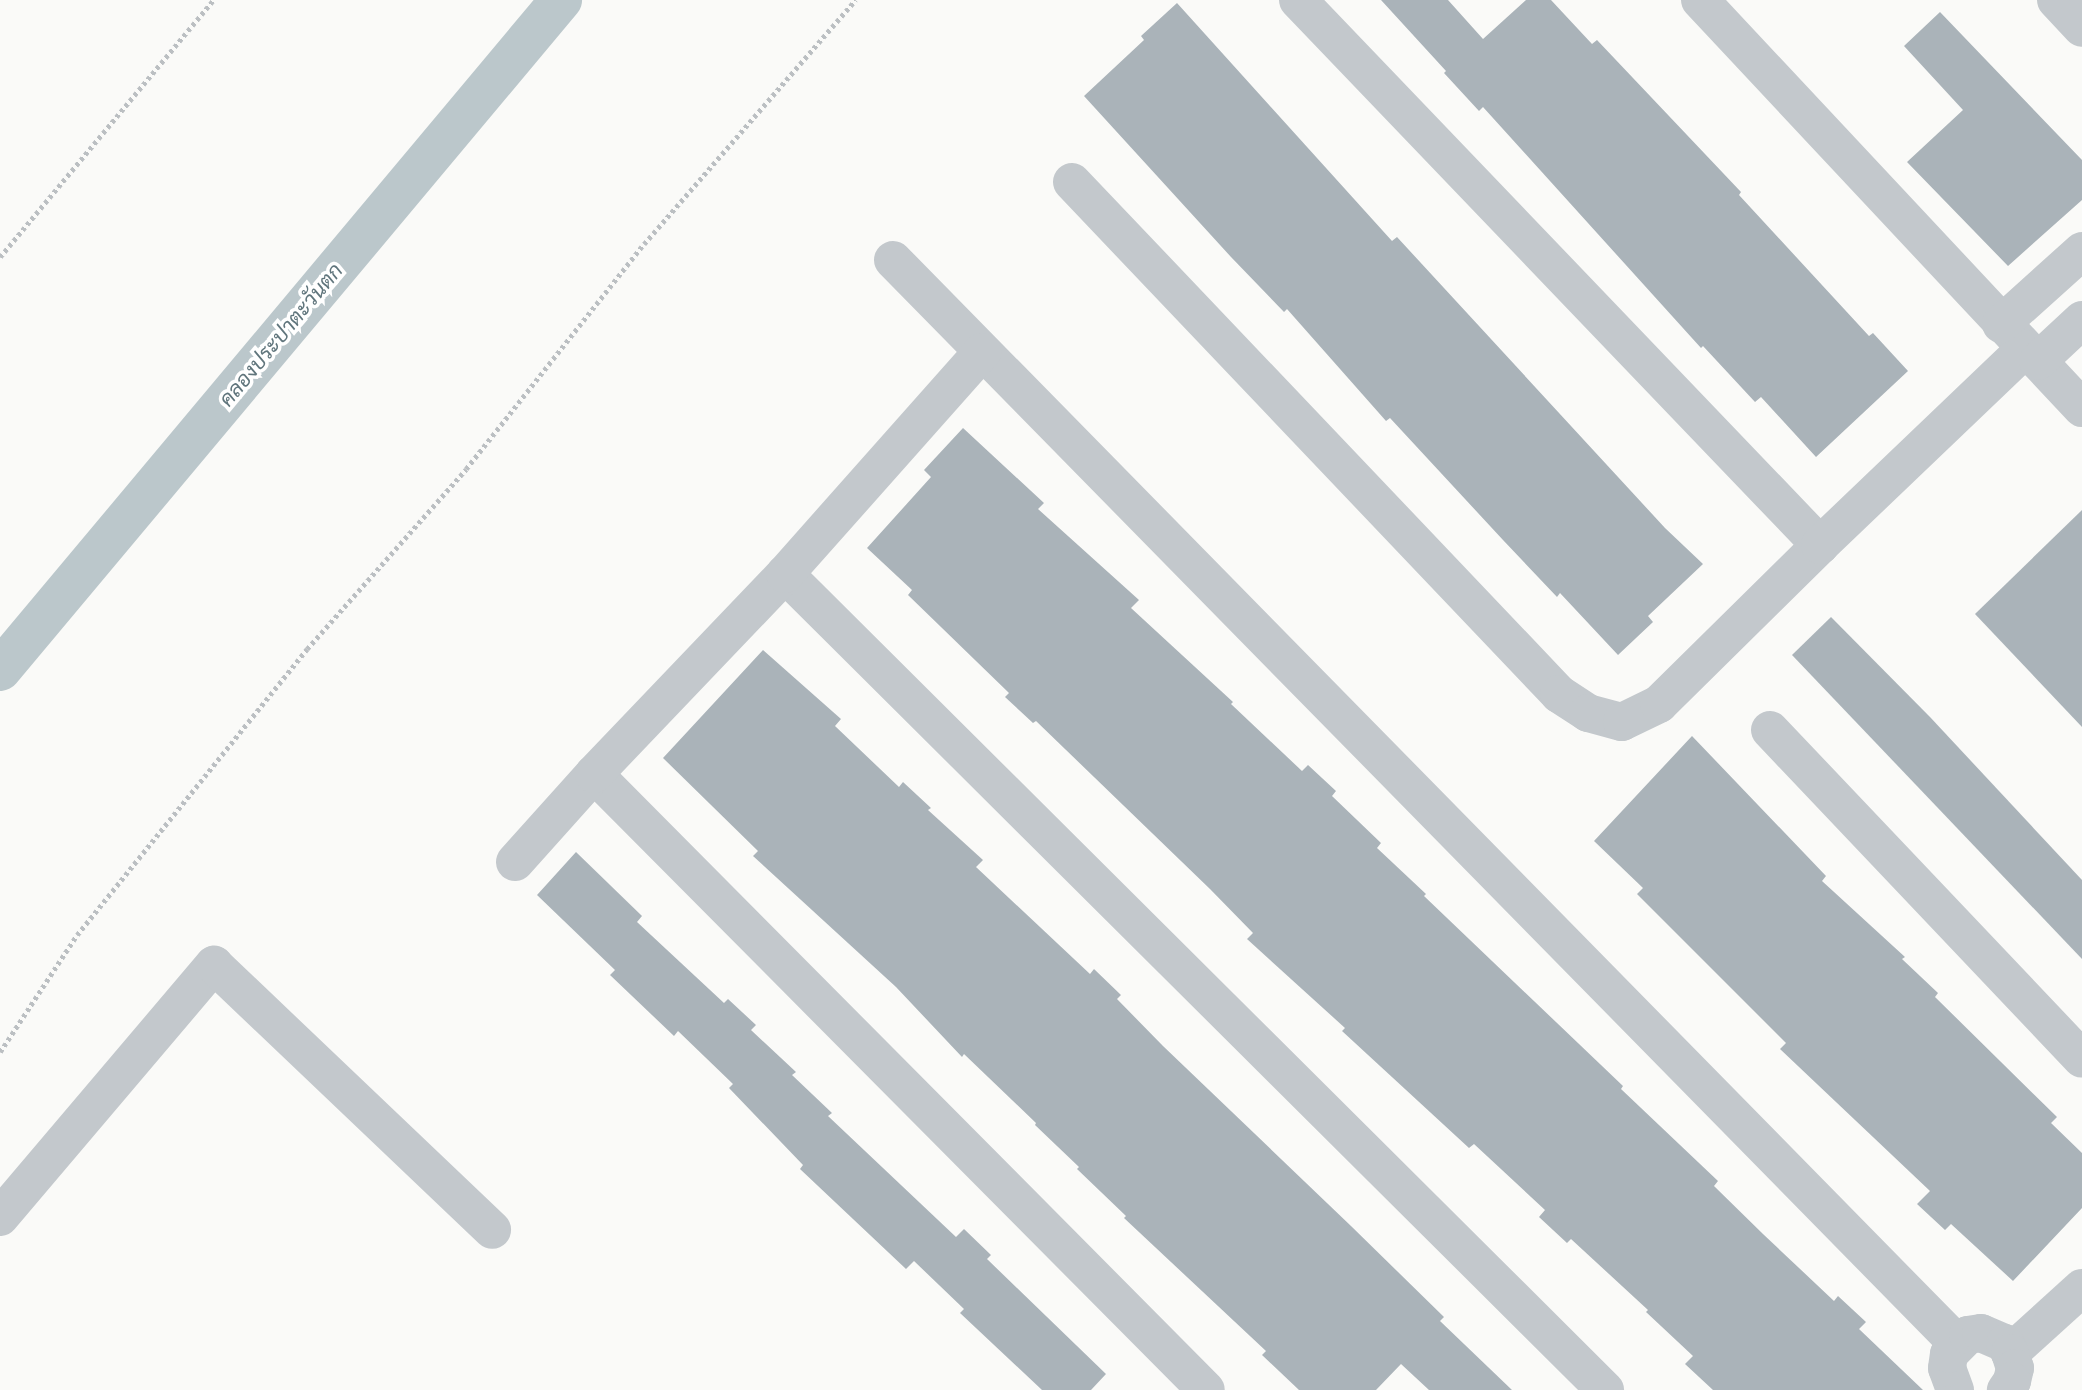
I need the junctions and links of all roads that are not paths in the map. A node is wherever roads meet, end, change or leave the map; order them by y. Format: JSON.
{"nodes":[{"id":1,"x":1298,"y":0,"type":"edge"},
{"id":2,"x":1700,"y":0,"type":"edge"},
{"id":3,"x":2056,"y":0,"type":"edge"},
{"id":4,"x":2082,"y":28,"type":"edge"},
{"id":5,"x":1072,"y":182,"type":"dead end"},
{"id":6,"x":2082,"y":251,"type":"edge"},
{"id":7,"x":893,"y":260,"type":"dead end"},
{"id":8,"x":2082,"y":320,"type":"edge"},
{"id":9,"x":2021,"y":345,"type":"junction"},
{"id":10,"x":982,"y":352,"type":"junction"},
{"id":11,"x":2082,"y":408,"type":"edge"},
{"id":12,"x":1820,"y":545,"type":"junction"},
{"id":13,"x":785,"y":574,"type":"junction"},
{"id":14,"x":1770,"y":730,"type":"dead end"},
{"id":15,"x":594,"y":774,"type":"junction"},
{"id":16,"x":515,"y":862,"type":"dead end"},
{"id":17,"x":2082,"y":1059,"type":"edge"},
{"id":18,"x":0,"y":1217,"type":"edge"},
{"id":19,"x":492,"y":1230,"type":"dead end"},
{"id":20,"x":2082,"y":1288,"type":"edge"},
{"id":21,"x":1957,"y":1343,"type":"junction"},
{"id":22,"x":2010,"y":1353,"type":"junction"},
{"id":23,"x":1206,"y":1390,"type":"edge"},
{"id":24,"x":1605,"y":1390,"type":"edge"},
{"id":25,"x":1955,"y":1390,"type":"edge"},
{"id":26,"x":2006,"y":1390,"type":"edge"}],
"edges":[{"from":1,"to":12,"type":"street"},
{"from":2,"to":9,"type":"street"},
{"from":3,"to":4,"type":"street"},
{"from":5,"to":12,"type":"street"},
{"from":6,"to":9,"type":"street"},
{"from":7,"to":10,"type":"street"},
{"from":8,"to":9,"type":"street"},
{"from":9,"to":11,"type":"street"},
{"from":9,"to":12,"type":"street"},
{"from":10,"to":13,"type":"street"},
{"from":10,"to":21,"type":"street"},
{"from":13,"to":15,"type":"street"},
{"from":13,"to":24,"type":"street"},
{"from":14,"to":17,"type":"street"},
{"from":15,"to":16,"type":"street"},
{"from":15,"to":23,"type":"street"},
{"from":18,"to":19,"type":"street"},
{"from":20,"to":22,"type":"street"},
{"from":21,"to":22,"type":"street"},
{"from":21,"to":25,"type":"street"},
{"from":22,"to":26,"type":"street"}]}
